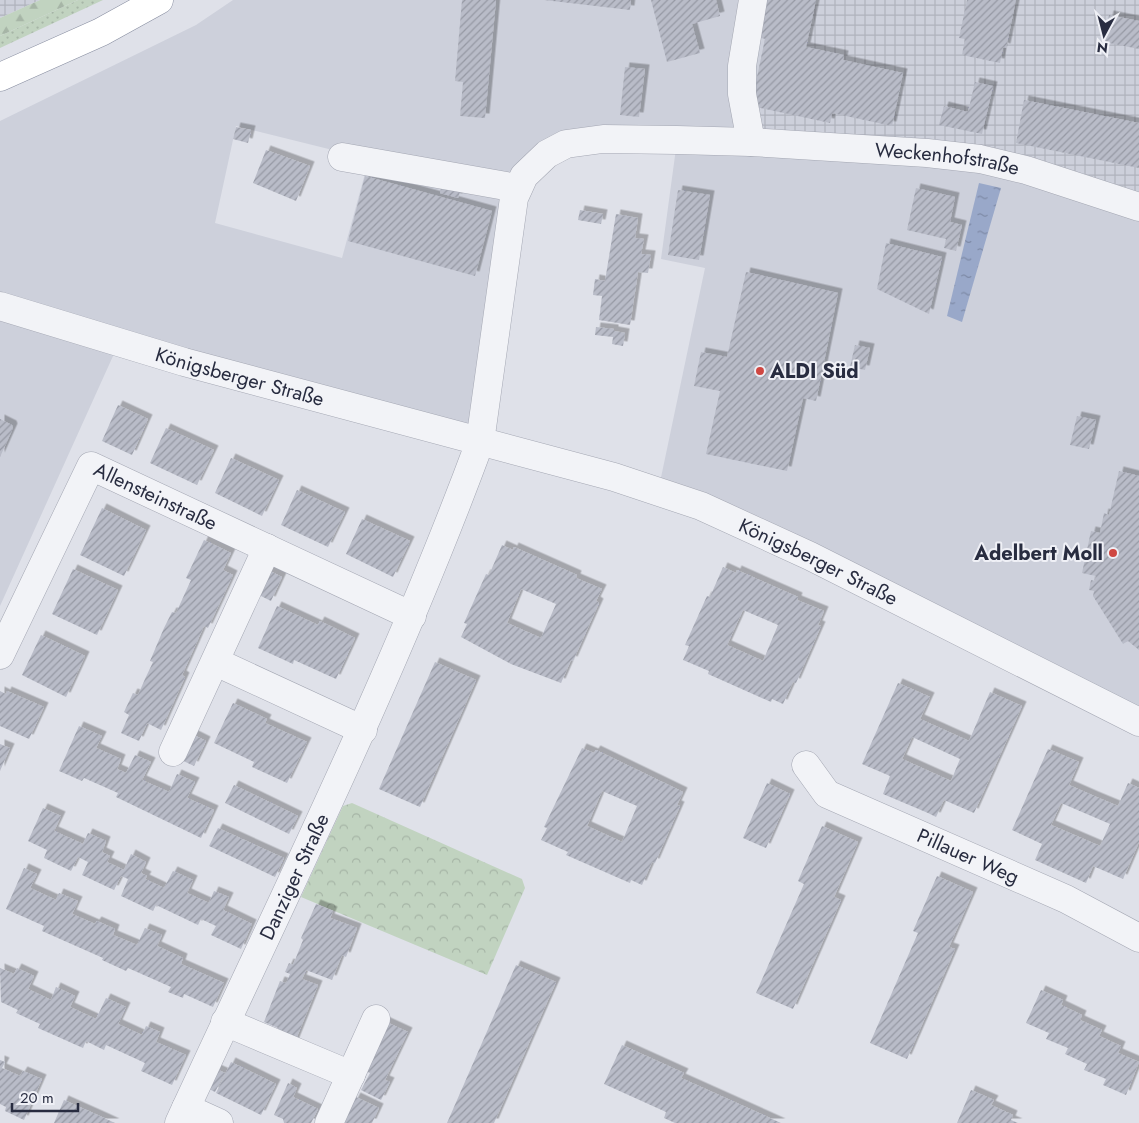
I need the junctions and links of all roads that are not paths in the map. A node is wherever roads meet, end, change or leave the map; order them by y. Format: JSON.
{"nodes":[{"id":1,"x":159,"y":0,"type":"edge"},
{"id":2,"x":753,"y":0,"type":"edge"},
{"id":3,"x":0,"y":77,"type":"edge"},
{"id":4,"x":751,"y":142,"type":"junction"},
{"id":5,"x":342,"y":157,"type":"dead end"},
{"id":6,"x":517,"y":188,"type":"junction"},
{"id":7,"x":1139,"y":207,"type":"edge"},
{"id":8,"x":0,"y":306,"type":"edge"},
{"id":9,"x":480,"y":442,"type":"junction"},
{"id":10,"x":268,"y":548,"type":"junction"},
{"id":11,"x":412,"y":616,"type":"junction"},
{"id":12,"x":0,"y":655,"type":"edge"},
{"id":13,"x":216,"y":662,"type":"junction"},
{"id":14,"x":1139,"y":722,"type":"edge"},
{"id":15,"x":363,"y":730,"type":"junction"},
{"id":16,"x":174,"y":752,"type":"dead end"},
{"id":17,"x":806,"y":764,"type":"dead end"},
{"id":18,"x":1139,"y":938,"type":"edge"},
{"id":19,"x":376,"y":1019,"type":"dead end"},
{"id":20,"x":225,"y":1022,"type":"junction"},
{"id":21,"x":351,"y":1075,"type":"junction"},
{"id":22,"x":182,"y":1115,"type":"edge"},
{"id":23,"x":219,"y":1123,"type":"edge"},
{"id":24,"x":329,"y":1123,"type":"edge"}],
"edges":[{"from":1,"to":3,"type":"highway"},
{"from":2,"to":4,"type":"street"},
{"from":4,"to":6,"type":"street","name":"Weckenhofstraße"},
{"from":4,"to":7,"type":"street","name":"Weckenhofstraße"},
{"from":5,"to":6,"type":"street"},
{"from":6,"to":9,"type":"street"},
{"from":8,"to":9,"type":"street","name":"Königsberger Straße"},
{"from":9,"to":11,"type":"street","name":"Danziger Straße"},
{"from":9,"to":14,"type":"street","name":"Königsberger Straße"},
{"from":10,"to":11,"type":"street","name":"Allensteinstraße"},
{"from":10,"to":12,"type":"street","name":"Allensteinstraße"},
{"from":10,"to":13,"type":"street"},
{"from":11,"to":15,"type":"street","name":"Danziger Straße"},
{"from":13,"to":15,"type":"street"},
{"from":13,"to":16,"type":"street"},
{"from":15,"to":20,"type":"street","name":"Danziger Straße"},
{"from":17,"to":18,"type":"street","name":"Pillauer Weg"},
{"from":19,"to":21,"type":"street"},
{"from":20,"to":21,"type":"street"},
{"from":20,"to":22,"type":"street","name":"Danziger Straße"},
{"from":21,"to":24,"type":"street"},
{"from":22,"to":23,"type":"street","name":"Danziger Straße"}]}
